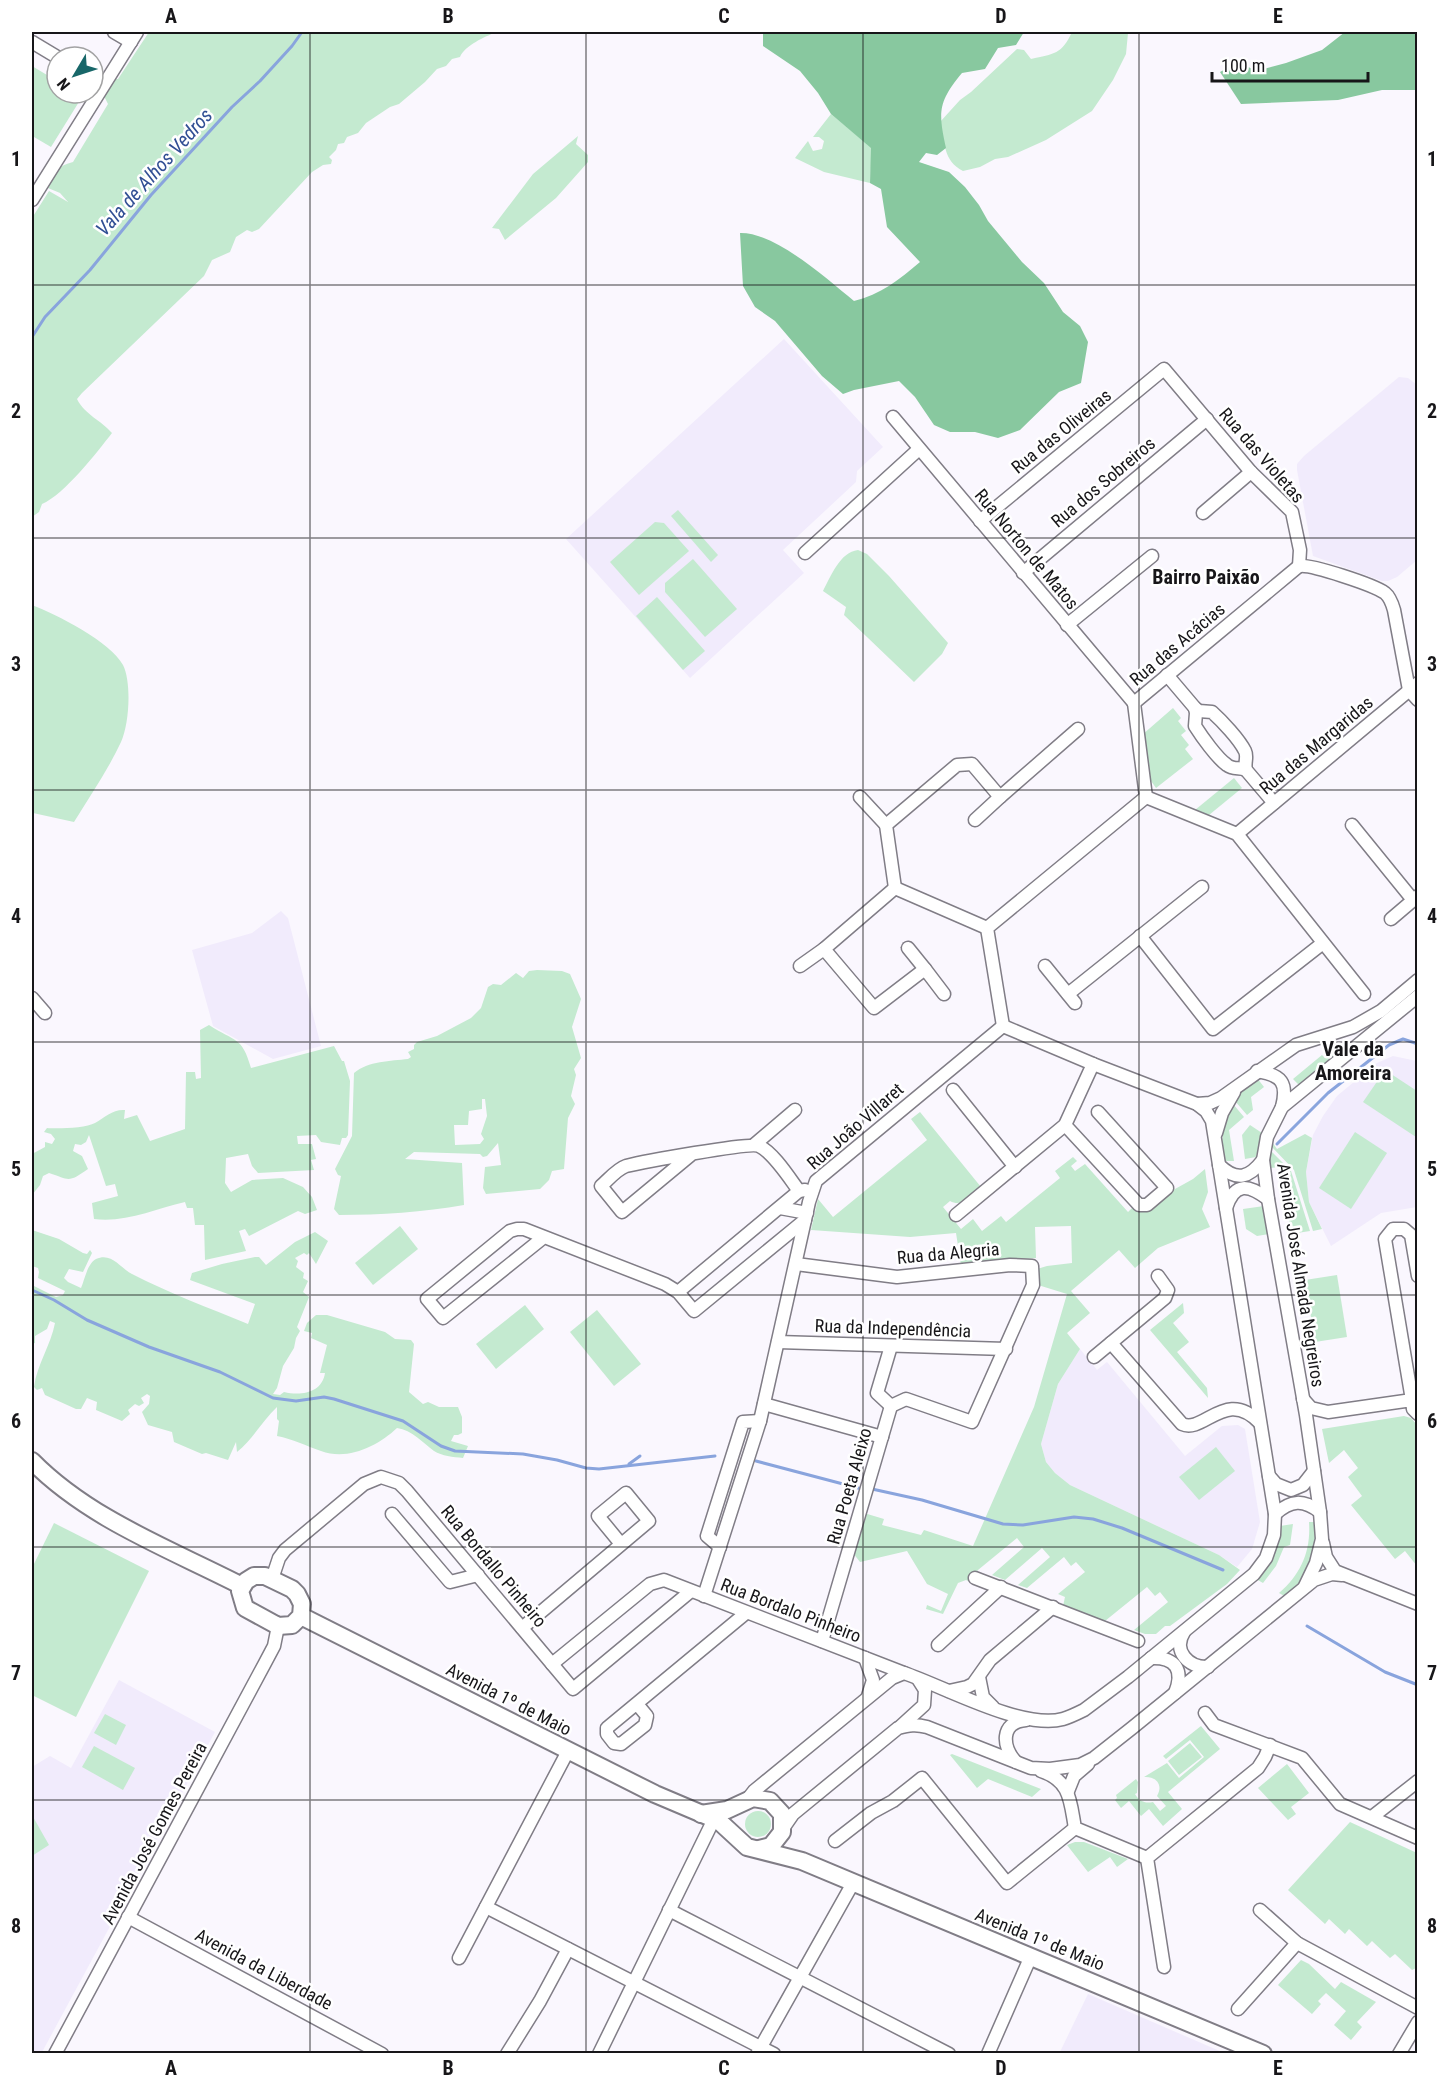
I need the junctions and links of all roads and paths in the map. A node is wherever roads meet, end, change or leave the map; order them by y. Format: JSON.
{"nodes":[{"id":1,"x":114,"y":32,"type":"edge"},
{"id":2,"x":134,"y":37,"type":"edge"},
{"id":3,"x":32,"y":42,"type":"edge"},
{"id":4,"x":45,"y":50,"type":"edge"},
{"id":5,"x":105,"y":73,"type":"edge"},
{"id":6,"x":85,"y":105,"type":"edge"},
{"id":7,"x":32,"y":200,"type":"edge"},
{"id":8,"x":1164,"y":369,"type":"joint"},
{"id":9,"x":893,"y":417,"type":"dead end"},
{"id":10,"x":1207,"y":419,"type":"junction"},
{"id":11,"x":919,"y":449,"type":"junction"},
{"id":12,"x":1251,"y":472,"type":"junction"},
{"id":13,"x":1203,"y":513,"type":"dead end"},
{"id":14,"x":980,"y":521,"type":"junction"},
{"id":15,"x":805,"y":553,"type":"dead end"},
{"id":16,"x":1152,"y":556,"type":"dead end"},
{"id":17,"x":1299,"y":566,"type":"junction"},
{"id":18,"x":1023,"y":573,"type":"junction"},
{"id":19,"x":1067,"y":626,"type":"junction"},
{"id":20,"x":1167,"y":675,"type":"junction"},
{"id":21,"x":1413,"y":686,"type":"edge"},
{"id":22,"x":1418,"y":700,"type":"edge"},
{"id":23,"x":1134,"y":703,"type":"junction"},
{"id":24,"x":1195,"y":708,"type":"junction"},
{"id":25,"x":1078,"y":729,"type":"dead end"},
{"id":26,"x":1246,"y":770,"type":"junction"},
{"id":27,"x":860,"y":797,"type":"dead end"},
{"id":28,"x":1000,"y":797,"type":"junction"},
{"id":29,"x":1146,"y":797,"type":"junction"},
{"id":30,"x":1274,"y":803,"type":"junction"},
{"id":31,"x":975,"y":820,"type":"dead end"},
{"id":32,"x":886,"y":825,"type":"junction"},
{"id":33,"x":1352,"y":825,"type":"dead end"},
{"id":34,"x":1237,"y":834,"type":"junction"},
{"id":35,"x":1202,"y":887,"type":"dead end"},
{"id":36,"x":895,"y":888,"type":"junction"},
{"id":37,"x":1415,"y":898,"type":"edge"},
{"id":38,"x":1390,"y":919,"type":"dead end"},
{"id":39,"x":987,"y":928,"type":"junction"},
{"id":40,"x":1140,"y":936,"type":"junction"},
{"id":41,"x":1323,"y":943,"type":"junction"},
{"id":42,"x":908,"y":948,"type":"dead end"},
{"id":43,"x":824,"y":949,"type":"junction"},
{"id":44,"x":801,"y":966,"type":"dead end"},
{"id":45,"x":1045,"y":966,"type":"dead end"},
{"id":46,"x":925,"y":969,"type":"junction"},
{"id":47,"x":1418,"y":980,"type":"edge"},
{"id":48,"x":944,"y":994,"type":"dead end"},
{"id":49,"x":1364,"y":994,"type":"dead end"},
{"id":50,"x":1418,"y":996,"type":"edge"},
{"id":51,"x":32,"y":998,"type":"edge"},
{"id":52,"x":45,"y":1012,"type":"dead end"},
{"id":53,"x":1003,"y":1026,"type":"junction"},
{"id":54,"x":1093,"y":1064,"type":"junction"},
{"id":55,"x":1257,"y":1071,"type":"junction"},
{"id":56,"x":1238,"y":1086,"type":"junction"},
{"id":57,"x":953,"y":1090,"type":"dead end"},
{"id":58,"x":1197,"y":1104,"type":"junction"},
{"id":59,"x":1282,"y":1107,"type":"junction"},
{"id":60,"x":795,"y":1110,"type":"dead end"},
{"id":61,"x":1098,"y":1112,"type":"dead end"},
{"id":62,"x":1065,"y":1125,"type":"junction"},
{"id":63,"x":1215,"y":1134,"type":"junction"},
{"id":64,"x":755,"y":1144,"type":"junction"},
{"id":65,"x":692,"y":1154,"type":"junction"},
{"id":66,"x":1263,"y":1160,"type":"junction"},
{"id":67,"x":1219,"y":1165,"type":"junction"},
{"id":68,"x":1015,"y":1167,"type":"junction"},
{"id":69,"x":806,"y":1190,"type":"junction"},
{"id":70,"x":1268,"y":1199,"type":"junction"},
{"id":71,"x":780,"y":1208,"type":"junction"},
{"id":72,"x":1226,"y":1209,"type":"junction"},
{"id":73,"x":956,"y":1215,"type":"dead end"},
{"id":74,"x":806,"y":1217,"type":"junction"},
{"id":75,"x":544,"y":1237,"type":"junction"},
{"id":76,"x":779,"y":1242,"type":"junction"},
{"id":77,"x":797,"y":1258,"type":"junction"},
{"id":78,"x":1158,"y":1276,"type":"dead end"},
{"id":79,"x":1418,"y":1276,"type":"edge"},
{"id":80,"x":678,"y":1292,"type":"junction"},
{"id":81,"x":778,"y":1342,"type":"junction"},
{"id":82,"x":1111,"y":1343,"type":"junction"},
{"id":83,"x":891,"y":1346,"type":"junction"},
{"id":84,"x":1006,"y":1349,"type":"junction"},
{"id":85,"x":1094,"y":1356,"type":"dead end"},
{"id":86,"x":1254,"y":1386,"type":"junction"},
{"id":87,"x":1303,"y":1399,"type":"junction"},
{"id":88,"x":1415,"y":1399,"type":"edge"},
{"id":89,"x":764,"y":1404,"type":"junction"},
{"id":90,"x":891,"y":1406,"type":"junction"},
{"id":91,"x":1235,"y":1409,"type":"junction"},
{"id":92,"x":1328,"y":1412,"type":"junction"},
{"id":93,"x":1418,"y":1414,"type":"edge"},
{"id":94,"x":1260,"y":1423,"type":"junction"},
{"id":95,"x":882,"y":1437,"type":"junction"},
{"id":96,"x":1309,"y":1438,"type":"junction"},
{"id":97,"x":32,"y":1461,"type":"edge"},
{"id":98,"x":32,"y":1471,"type":"edge"},
{"id":99,"x":1314,"y":1471,"type":"junction"},
{"id":100,"x":1269,"y":1476,"type":"junction"},
{"id":101,"x":57,"y":1484,"type":"junction"},
{"id":102,"x":1320,"y":1512,"type":"junction"},
{"id":103,"x":392,"y":1514,"type":"dead end"},
{"id":104,"x":1275,"y":1514,"type":"junction"},
{"id":105,"x":1322,"y":1539,"type":"junction"},
{"id":106,"x":621,"y":1544,"type":"dead end"},
{"id":107,"x":478,"y":1575,"type":"junction"},
{"id":108,"x":1342,"y":1575,"type":"junction"},
{"id":109,"x":975,"y":1578,"type":"dead end"},
{"id":110,"x":272,"y":1579,"type":"junction"},
{"id":111,"x":242,"y":1586,"type":"junction"},
{"id":112,"x":1001,"y":1587,"type":"junction"},
{"id":113,"x":1305,"y":1588,"type":"junction"},
{"id":114,"x":691,"y":1591,"type":"junction"},
{"id":115,"x":704,"y":1596,"type":"junction"},
{"id":116,"x":1418,"y":1604,"type":"edge"},
{"id":117,"x":1053,"y":1607,"type":"junction"},
{"id":118,"x":746,"y":1613,"type":"junction"},
{"id":119,"x":301,"y":1616,"type":"junction"},
{"id":120,"x":278,"y":1626,"type":"junction"},
{"id":121,"x":522,"y":1628,"type":"junction"},
{"id":122,"x":1187,"y":1629,"type":"junction"},
{"id":123,"x":822,"y":1641,"type":"junction"},
{"id":124,"x":1138,"y":1641,"type":"dead end"},
{"id":125,"x":938,"y":1645,"type":"dead end"},
{"id":126,"x":865,"y":1658,"type":"junction"},
{"id":127,"x":1151,"y":1658,"type":"junction"},
{"id":128,"x":552,"y":1664,"type":"junction"},
{"id":129,"x":1208,"y":1667,"type":"junction"},
{"id":130,"x":904,"y":1673,"type":"junction"},
{"id":131,"x":979,"y":1677,"type":"junction"},
{"id":132,"x":918,"y":1679,"type":"junction"},
{"id":133,"x":948,"y":1691,"type":"junction"},
{"id":134,"x":1175,"y":1694,"type":"junction"},
{"id":135,"x":866,"y":1699,"type":"junction"},
{"id":136,"x":637,"y":1704,"type":"dead end"},
{"id":137,"x":996,"y":1710,"type":"junction"},
{"id":138,"x":1205,"y":1713,"type":"dead end"},
{"id":139,"x":1027,"y":1720,"type":"junction"},
{"id":140,"x":898,"y":1728,"type":"junction"},
{"id":141,"x":1270,"y":1745,"type":"junction"},
{"id":142,"x":568,"y":1751,"type":"junction"},
{"id":143,"x":1094,"y":1758,"type":"junction"},
{"id":144,"x":1017,"y":1763,"type":"junction"},
{"id":145,"x":1031,"y":1768,"type":"junction"},
{"id":146,"x":1418,"y":1781,"type":"edge"},
{"id":147,"x":1068,"y":1791,"type":"junction"},
{"id":148,"x":744,"y":1802,"type":"junction"},
{"id":149,"x":707,"y":1817,"type":"junction"},
{"id":150,"x":1372,"y":1818,"type":"junction"},
{"id":151,"x":1075,"y":1828,"type":"junction"},
{"id":152,"x":783,"y":1829,"type":"junction"},
{"id":153,"x":1418,"y":1838,"type":"edge"},
{"id":154,"x":738,"y":1840,"type":"junction"},
{"id":155,"x":835,"y":1841,"type":"dead end"},
{"id":156,"x":759,"y":1849,"type":"junction"},
{"id":157,"x":1147,"y":1858,"type":"junction"},
{"id":158,"x":802,"y":1861,"type":"junction"},
{"id":159,"x":853,"y":1883,"type":"junction"},
{"id":160,"x":486,"y":1907,"type":"junction"},
{"id":161,"x":669,"y":1910,"type":"junction"},
{"id":162,"x":1260,"y":1910,"type":"dead end"},
{"id":163,"x":129,"y":1917,"type":"junction"},
{"id":164,"x":1297,"y":1943,"type":"junction"},
{"id":165,"x":568,"y":1949,"type":"junction"},
{"id":166,"x":1031,"y":1956,"type":"junction"},
{"id":167,"x":459,"y":1958,"type":"dead end"},
{"id":168,"x":1164,"y":1967,"type":"dead end"},
{"id":169,"x":800,"y":1977,"type":"junction"},
{"id":170,"x":633,"y":1980,"type":"junction"},
{"id":171,"x":1418,"y":2007,"type":"edge"},
{"id":172,"x":1238,"y":2009,"type":"dead end"},
{"id":173,"x":1418,"y":2022,"type":"edge"},
{"id":174,"x":760,"y":2050,"type":"edge"},
{"id":175,"x":57,"y":2053,"type":"edge"},
{"id":176,"x":382,"y":2054,"type":"edge"},
{"id":177,"x":507,"y":2054,"type":"edge"},
{"id":178,"x":599,"y":2054,"type":"edge"},
{"id":179,"x":774,"y":2054,"type":"edge"},
{"id":180,"x":950,"y":2054,"type":"edge"},
{"id":181,"x":988,"y":2054,"type":"edge"},
{"id":182,"x":1263,"y":2054,"type":"edge"},
{"id":183,"x":1399,"y":2054,"type":"edge"}],
"edges":[{"from":1,"to":2,"type":"street"},
{"from":2,"to":5,"type":"street"},
{"from":3,"to":4,"type":"street"},
{"from":6,"to":7,"type":"street"},
{"from":8,"to":10,"type":"street","name":"Rua das Violetas"},
{"from":8,"to":14,"type":"street","name":"Rua das Oliveiras"},
{"from":9,"to":11,"type":"street","name":"Rua Norton de Matos"},
{"from":10,"to":12,"type":"street","name":"Rua das Violetas"},
{"from":10,"to":18,"type":"street","name":"Rua dos Sobreiros"},
{"from":11,"to":14,"type":"street","name":"Rua Norton de Matos"},
{"from":11,"to":15,"type":"street"},
{"from":12,"to":13,"type":"street"},
{"from":12,"to":17,"type":"street","name":"Rua das Violetas"},
{"from":14,"to":18,"type":"street","name":"Rua Norton de Matos"},
{"from":16,"to":19,"type":"street"},
{"from":17,"to":20,"type":"street","name":"Rua das Acácias"},
{"from":17,"to":21,"type":"street"},
{"from":18,"to":19,"type":"street","name":"Rua Norton de Matos"},
{"from":19,"to":23,"type":"street","name":"Rua Norton de Matos"},
{"from":20,"to":23,"type":"street","name":"Rua das Acácias"},
{"from":20,"to":24,"type":"street"},
{"from":21,"to":22,"type":"street"},
{"from":21,"to":30,"type":"street","name":"Rua das Margaridas"},
{"from":23,"to":29,"type":"street"},
{"from":24,"to":26,"type":"street"},
{"from":24,"to":26,"type":"street"},
{"from":25,"to":28,"type":"street"},
{"from":26,"to":30,"type":"street"},
{"from":27,"to":32,"type":"street"},
{"from":28,"to":31,"type":"street"},
{"from":28,"to":32,"type":"street"},
{"from":29,"to":34,"type":"street"},
{"from":29,"to":39,"type":"street"},
{"from":30,"to":34,"type":"street","name":"Rua das Margaridas"},
{"from":32,"to":36,"type":"street"},
{"from":33,"to":37,"type":"street"},
{"from":34,"to":41,"type":"street"},
{"from":35,"to":40,"type":"street"},
{"from":36,"to":39,"type":"street"},
{"from":36,"to":43,"type":"street"},
{"from":37,"to":38,"type":"street"},
{"from":39,"to":53,"type":"street"},
{"from":40,"to":41,"type":"street"},
{"from":40,"to":45,"type":"street"},
{"from":41,"to":49,"type":"street"},
{"from":42,"to":46,"type":"street"},
{"from":43,"to":44,"type":"street"},
{"from":43,"to":46,"type":"street"},
{"from":46,"to":48,"type":"street"},
{"from":47,"to":55,"type":"street"},
{"from":50,"to":59,"type":"street","name":"Avenida José Almada Negreiros"},
{"from":51,"to":52,"type":"street"},
{"from":53,"to":54,"type":"street"},
{"from":53,"to":69,"type":"street","name":"Rua João Villaret"},
{"from":54,"to":58,"type":"street"},
{"from":54,"to":62,"type":"street"},
{"from":55,"to":56,"type":"street"},
{"from":55,"to":59,"type":"street"},
{"from":56,"to":58,"type":"street"},
{"from":56,"to":63,"type":"street"},
{"from":57,"to":68,"type":"street"},
{"from":58,"to":63,"type":"street"},
{"from":59,"to":66,"type":"street","name":"Avenida José Almada Negreiros"},
{"from":60,"to":64,"type":"street"},
{"from":61,"to":62,"type":"street"},
{"from":62,"to":68,"type":"street"},
{"from":63,"to":67,"type":"street","name":"Rua Bordalo Pinheiro"},
{"from":64,"to":65,"type":"street"},
{"from":64,"to":69,"type":"street"},
{"from":65,"to":65,"type":"street"},
{"from":66,"to":67,"type":"street"},
{"from":66,"to":70,"type":"street","name":"Avenida José Almada Negreiros"},
{"from":67,"to":72,"type":"street","name":"Rua Bordalo Pinheiro"},
{"from":68,"to":73,"type":"street"},
{"from":69,"to":71,"type":"street"},
{"from":69,"to":74,"type":"street","name":"Rua João Villaret"},
{"from":70,"to":72,"type":"street"},
{"from":70,"to":87,"type":"street","name":"Avenida José Almada Negreiros"},
{"from":71,"to":74,"type":"street"},
{"from":71,"to":80,"type":"street"},
{"from":72,"to":86,"type":"street","name":"Rua Bordalo Pinheiro"},
{"from":74,"to":76,"type":"street"},
{"from":74,"to":77,"type":"street","name":"Rua João Villaret"},
{"from":75,"to":75,"type":"street"},
{"from":75,"to":80,"type":"street"},
{"from":76,"to":77,"type":"street"},
{"from":76,"to":80,"type":"street"},
{"from":77,"to":81,"type":"street","name":"Rua João Villaret"},
{"from":77,"to":84,"type":"street","name":"Rua da Alegria"},
{"from":78,"to":82,"type":"street"},
{"from":79,"to":88,"type":"street"},
{"from":81,"to":83,"type":"street","name":"Rua da Independência"},
{"from":81,"to":89,"type":"street","name":"Rua João Villaret"},
{"from":82,"to":85,"type":"street"},
{"from":82,"to":91,"type":"street"},
{"from":83,"to":84,"type":"street","name":"Rua da Independência"},
{"from":83,"to":90,"type":"street"},
{"from":84,"to":90,"type":"street"},
{"from":86,"to":91,"type":"street"},
{"from":86,"to":94,"type":"street","name":"Rua Bordalo Pinheiro"},
{"from":87,"to":92,"type":"street"},
{"from":87,"to":96,"type":"street","name":"Avenida José Almada Negreiros"},
{"from":88,"to":92,"type":"street"},
{"from":88,"to":93,"type":"street"},
{"from":89,"to":95,"type":"street"},
{"from":89,"to":115,"type":"street","name":"Rua João Villaret"},
{"from":90,"to":95,"type":"street","name":"Rua Poeta Aleixo"},
{"from":91,"to":94,"type":"street"},
{"from":92,"to":96,"type":"street"},
{"from":94,"to":100,"type":"street","name":"Rua Bordalo Pinheiro"},
{"from":95,"to":123,"type":"street","name":"Rua Poeta Aleixo"},
{"from":96,"to":99,"type":"street","name":"Avenida José Almada Negreiros"},
{"from":97,"to":101,"type":"main road"},
{"from":98,"to":101,"type":"street"},
{"from":99,"to":100,"type":"street"},
{"from":99,"to":102,"type":"street","name":"Avenida José Almada Negreiros"},
{"from":100,"to":104,"type":"street","name":"Rua Bordalo Pinheiro"},
{"from":101,"to":111,"type":"main road"},
{"from":102,"to":104,"type":"street"},
{"from":102,"to":105,"type":"street","name":"Avenida José Almada Negreiros"},
{"from":103,"to":107,"type":"street"},
{"from":104,"to":122,"type":"street","name":"Rua Bordalo Pinheiro"},
{"from":105,"to":108,"type":"street"},
{"from":105,"to":113,"type":"street","name":"Avenida José Almada Negreiros"},
{"from":106,"to":121,"type":"street"},
{"from":107,"to":110,"type":"street","name":"Rua Bordallo Pinheiro"},
{"from":107,"to":121,"type":"street","name":"Rua Bordallo Pinheiro"},
{"from":108,"to":113,"type":"street"},
{"from":108,"to":116,"type":"street"},
{"from":109,"to":112,"type":"street"},
{"from":110,"to":111,"type":"main road"},
{"from":110,"to":119,"type":"main road"},
{"from":111,"to":120,"type":"main road"},
{"from":112,"to":117,"type":"street"},
{"from":112,"to":125,"type":"street"},
{"from":113,"to":129,"type":"street"},
{"from":114,"to":115,"type":"street","name":"Rua Bordalo Pinheiro"},
{"from":114,"to":128,"type":"street","name":"Rua Bordalo Pinheiro"},
{"from":114,"to":128,"type":"street","name":"Rua Bordallo Pinheiro"},
{"from":115,"to":118,"type":"street","name":"Rua Bordalo Pinheiro"},
{"from":117,"to":124,"type":"street"},
{"from":117,"to":131,"type":"street"},
{"from":118,"to":123,"type":"street","name":"Rua Bordalo Pinheiro"},
{"from":118,"to":136,"type":"street"},
{"from":119,"to":120,"type":"main road"},
{"from":119,"to":142,"type":"main road","name":"Avenida 1º de Maio"},
{"from":120,"to":163,"type":"street","name":"Avenida José Gomes Pereira"},
{"from":121,"to":128,"type":"street","name":"Rua Bordallo Pinheiro"},
{"from":122,"to":127,"type":"street","name":"Rua Bordalo Pinheiro"},
{"from":122,"to":129,"type":"street"},
{"from":123,"to":126,"type":"street","name":"Rua Bordalo Pinheiro"},
{"from":126,"to":130,"type":"street","name":"Rua Bordalo Pinheiro"},
{"from":126,"to":135,"type":"street"},
{"from":127,"to":134,"type":"street"},
{"from":127,"to":139,"type":"street","name":"Rua Bordalo Pinheiro"},
{"from":129,"to":134,"type":"street"},
{"from":130,"to":132,"type":"street","name":"Rua Bordalo Pinheiro"},
{"from":130,"to":135,"type":"street"},
{"from":131,"to":133,"type":"street"},
{"from":131,"to":137,"type":"street"},
{"from":132,"to":133,"type":"street","name":"Rua Bordalo Pinheiro"},
{"from":132,"to":140,"type":"street"},
{"from":133,"to":137,"type":"street","name":"Rua Bordalo Pinheiro"},
{"from":134,"to":143,"type":"street"},
{"from":135,"to":148,"type":"street"},
{"from":137,"to":139,"type":"street","name":"Rua Bordalo Pinheiro"},
{"from":138,"to":141,"type":"street"},
{"from":139,"to":144,"type":"street"},
{"from":140,"to":144,"type":"street"},
{"from":140,"to":152,"type":"street"},
{"from":141,"to":150,"type":"street"},
{"from":141,"to":157,"type":"street"},
{"from":142,"to":149,"type":"main road","name":"Avenida 1º de Maio"},
{"from":142,"to":160,"type":"street"},
{"from":143,"to":145,"type":"street"},
{"from":143,"to":147,"type":"street"},
{"from":144,"to":145,"type":"street"},
{"from":145,"to":147,"type":"street"},
{"from":146,"to":150,"type":"street"},
{"from":147,"to":151,"type":"street"},
{"from":148,"to":149,"type":"main road"},
{"from":148,"to":152,"type":"main road"},
{"from":148,"to":154,"type":"main road"},
{"from":149,"to":154,"type":"main road","name":"Avenida 1º de Maio"},
{"from":149,"to":161,"type":"street"},
{"from":150,"to":153,"type":"street"},
{"from":151,"to":155,"type":"street"},
{"from":151,"to":157,"type":"street"},
{"from":152,"to":156,"type":"main road"},
{"from":152,"to":158,"type":"main road"},
{"from":154,"to":156,"type":"main road","name":"Avenida 1º de Maio"},
{"from":156,"to":158,"type":"main road","name":"Avenida 1º de Maio"},
{"from":157,"to":168,"type":"street"},
{"from":158,"to":159,"type":"main road","name":"Avenida 1º de Maio"},
{"from":159,"to":166,"type":"main road","name":"Avenida 1º de Maio"},
{"from":159,"to":169,"type":"street"},
{"from":160,"to":165,"type":"street"},
{"from":160,"to":167,"type":"street"},
{"from":161,"to":169,"type":"street"},
{"from":161,"to":170,"type":"street"},
{"from":162,"to":164,"type":"street"},
{"from":163,"to":175,"type":"street","name":"Avenida José Gomes Pereira"},
{"from":163,"to":176,"type":"street","name":"Avenida da Liberdade"},
{"from":164,"to":171,"type":"street"},
{"from":164,"to":172,"type":"street"},
{"from":165,"to":170,"type":"street"},
{"from":165,"to":177,"type":"street"},
{"from":166,"to":181,"type":"street"},
{"from":166,"to":182,"type":"main road","name":"Avenida 1º de Maio"},
{"from":169,"to":174,"type":"street"},
{"from":169,"to":180,"type":"street"},
{"from":170,"to":174,"type":"street"},
{"from":170,"to":178,"type":"street"},
{"from":173,"to":183,"type":"street"},
{"from":174,"to":179,"type":"street"}]}
